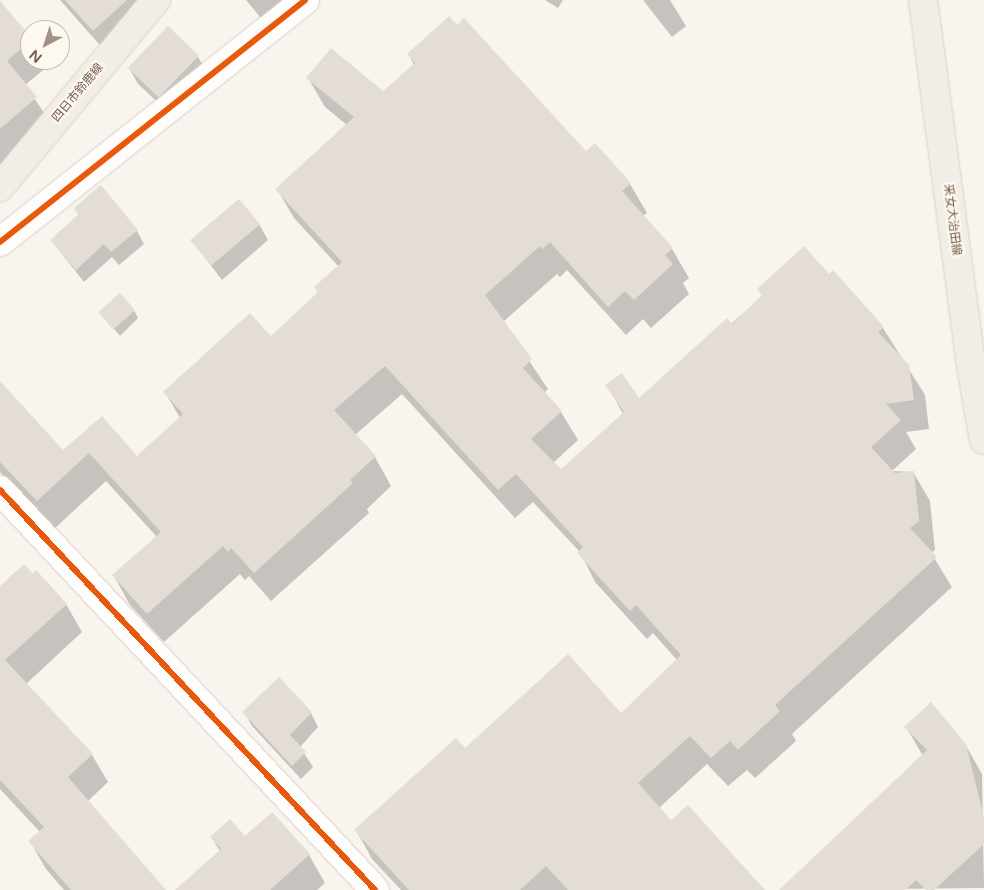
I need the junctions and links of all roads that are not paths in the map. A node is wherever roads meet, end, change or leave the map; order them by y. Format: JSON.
{"nodes":[{"id":1,"x":156,"y":0,"type":"edge"},
{"id":2,"x":305,"y":0,"type":"edge"},
{"id":3,"x":923,"y":0,"type":"edge"},
{"id":4,"x":0,"y":187,"type":"edge"},
{"id":5,"x":0,"y":242,"type":"edge"},
{"id":6,"x":984,"y":440,"type":"edge"},
{"id":7,"x":0,"y":490,"type":"edge"},
{"id":8,"x":374,"y":890,"type":"edge"}],
"edges":[{"from":1,"to":4,"type":"main road","name":"四日市鈴鹿線"},
{"from":2,"to":5,"type":"street"},
{"from":3,"to":6,"type":"main road","name":"采女大治田線"},
{"from":7,"to":8,"type":"street"}]}
